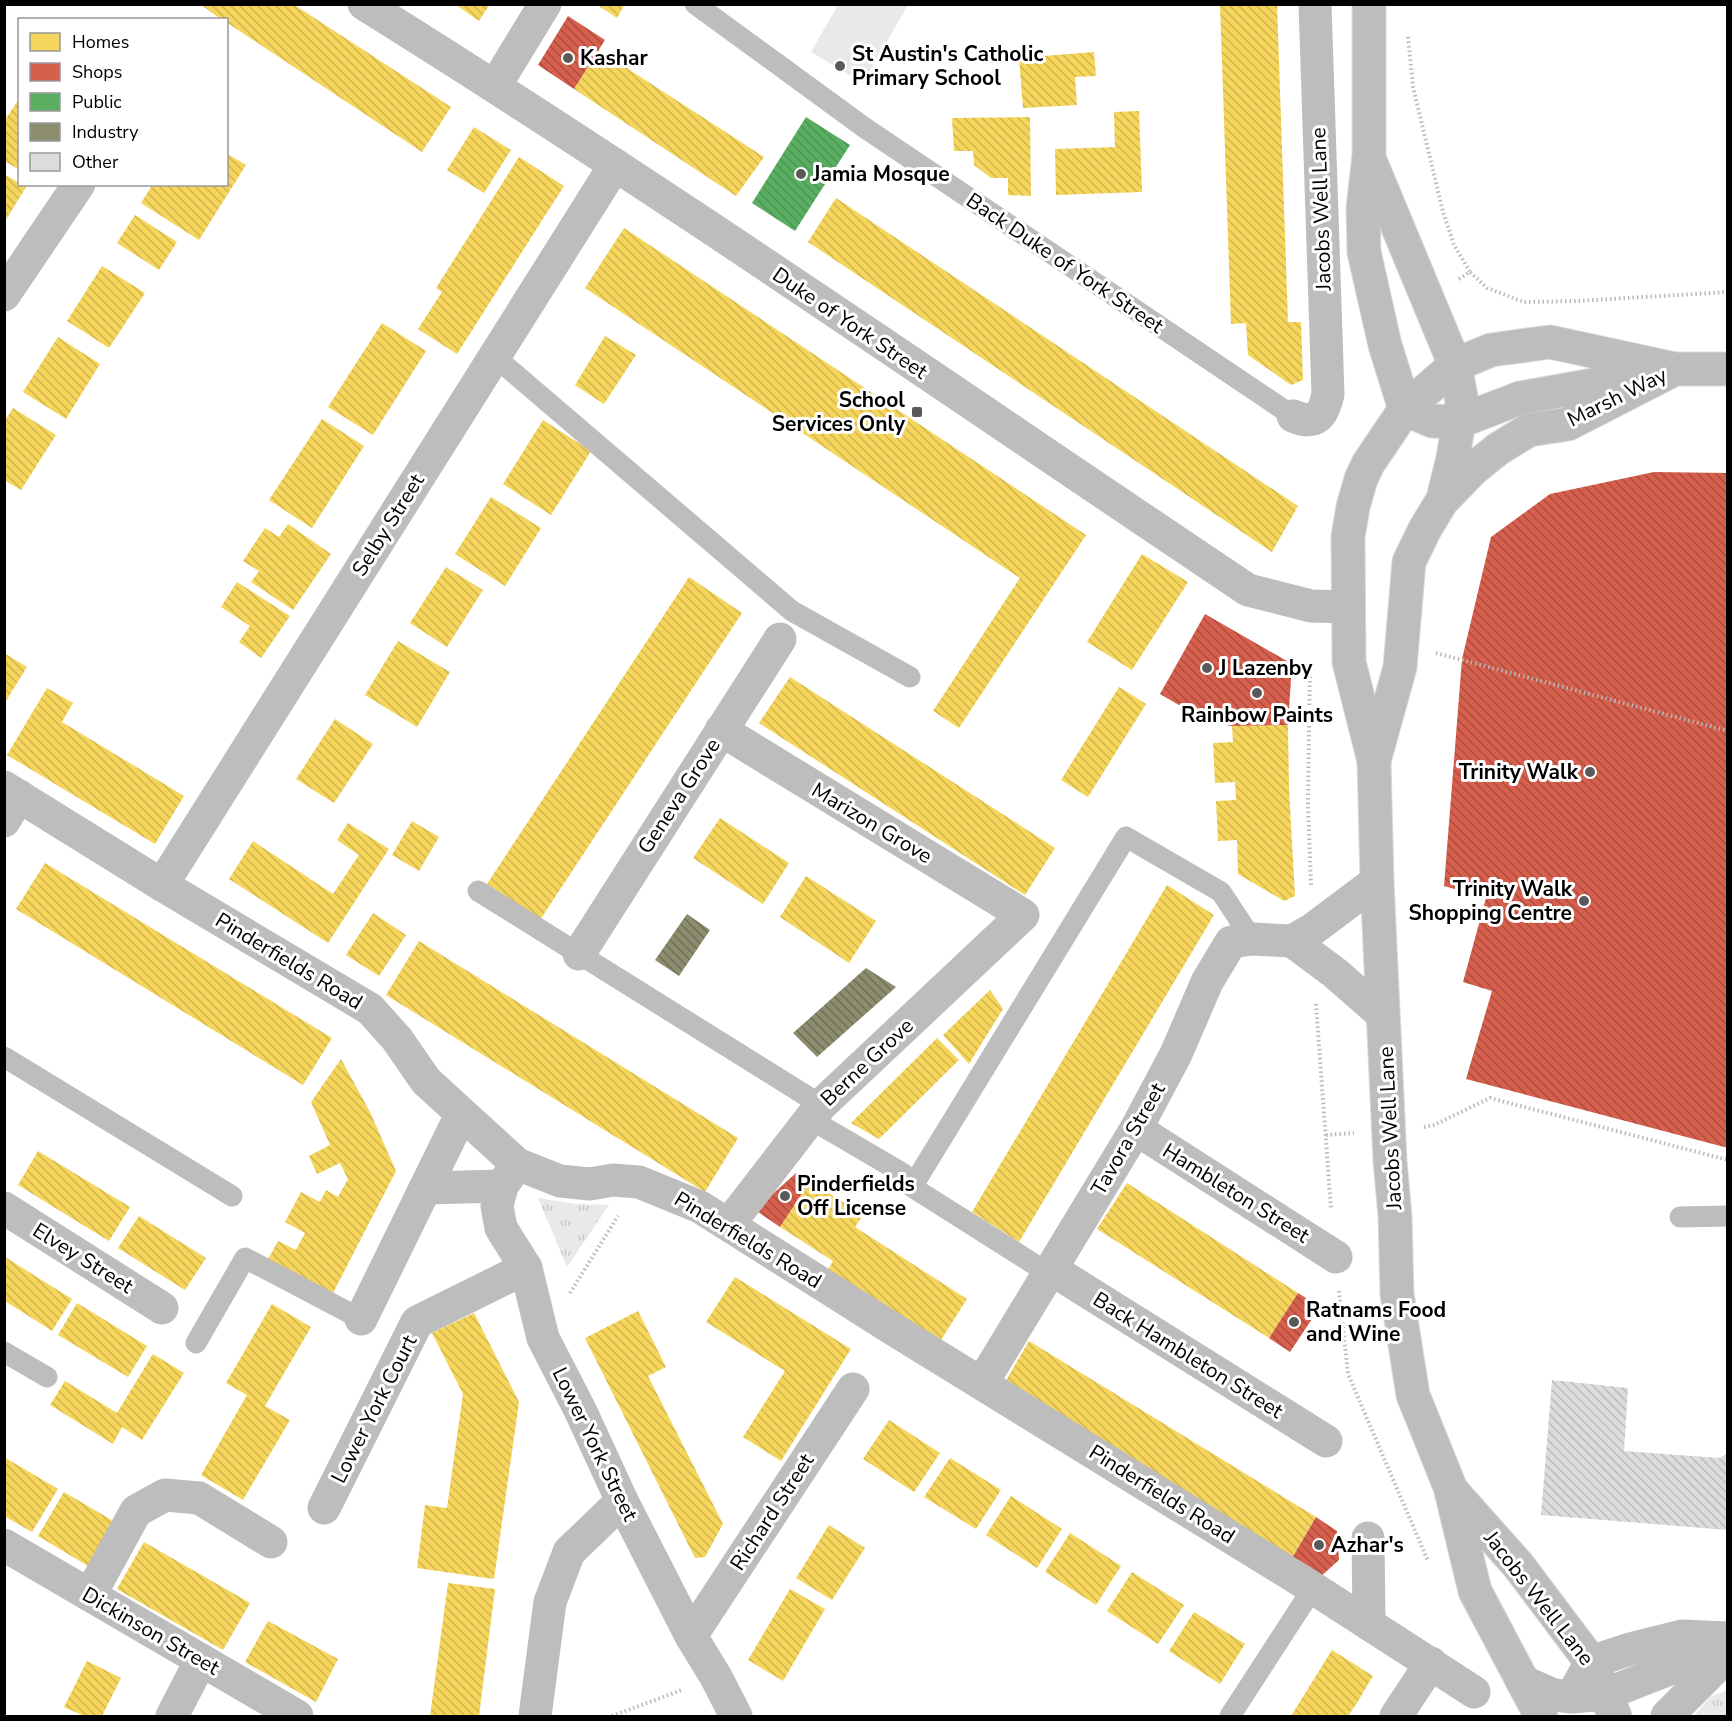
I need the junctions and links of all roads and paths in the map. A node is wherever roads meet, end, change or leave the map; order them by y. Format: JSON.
{"nodes":[{"id":1,"x":364,"y":4,"type":"edge"},
{"id":2,"x":545,"y":4,"type":"edge"},
{"id":3,"x":694,"y":4,"type":"edge"},
{"id":4,"x":1315,"y":4,"type":"edge"},
{"id":5,"x":1369,"y":4,"type":"edge"},
{"id":6,"x":1407,"y":28,"type":"dead end"},
{"id":7,"x":495,"y":86,"type":"junction"},
{"id":8,"x":1369,"y":156,"type":"junction"},
{"id":9,"x":615,"y":165,"type":"junction"},
{"id":10,"x":78,"y":186,"type":"edge"},
{"id":11,"x":1470,"y":272,"type":"junction"},
{"id":12,"x":1728,"y":292,"type":"edge"},
{"id":13,"x":4,"y":295,"type":"edge"},
{"id":14,"x":1426,"y":298,"type":"junction"},
{"id":15,"x":494,"y":356,"type":"junction"},
{"id":16,"x":1455,"y":365,"type":"junction"},
{"id":17,"x":1675,"y":369,"type":"junction"},
{"id":18,"x":1728,"y":369,"type":"edge"},
{"id":19,"x":1405,"y":409,"type":"junction"},
{"id":20,"x":1307,"y":415,"type":"joint"},
{"id":21,"x":1458,"y":422,"type":"junction"},
{"id":22,"x":1442,"y":501,"type":"junction"},
{"id":23,"x":1348,"y":607,"type":"junction"},
{"id":24,"x":780,"y":639,"type":"dead end"},
{"id":25,"x":1436,"y":653,"type":"dead end"},
{"id":26,"x":910,"y":677,"type":"dead end"},
{"id":27,"x":721,"y":730,"type":"junction"},
{"id":28,"x":1728,"y":731,"type":"edge"},
{"id":29,"x":1374,"y":761,"type":"junction"},
{"id":30,"x":9,"y":801,"type":"edge"},
{"id":31,"x":1377,"y":881,"type":"junction"},
{"id":32,"x":162,"y":885,"type":"junction"},
{"id":33,"x":478,"y":891,"type":"dead end"},
{"id":34,"x":1023,"y":915,"type":"joint"},
{"id":35,"x":1252,"y":939,"type":"junction"},
{"id":36,"x":1292,"y":941,"type":"junction"},
{"id":37,"x":579,"y":954,"type":"junction"},
{"id":38,"x":1383,"y":1015,"type":"junction"},
{"id":39,"x":4,"y":1057,"type":"edge"},
{"id":40,"x":815,"y":1112,"type":"junction"},
{"id":41,"x":461,"y":1114,"type":"junction"},
{"id":42,"x":1136,"y":1129,"type":"junction"},
{"id":43,"x":1389,"y":1132,"type":"junction"},
{"id":44,"x":1326,"y":1135,"type":"dead end"},
{"id":45,"x":1728,"y":1160,"type":"edge"},
{"id":46,"x":904,"y":1174,"type":"dead end"},
{"id":47,"x":510,"y":1175,"type":"junction"},
{"id":48,"x":639,"y":1182,"type":"junction"},
{"id":49,"x":425,"y":1188,"type":"junction"},
{"id":50,"x":232,"y":1196,"type":"dead end"},
{"id":51,"x":4,"y":1208,"type":"edge"},
{"id":52,"x":1728,"y":1216,"type":"edge"},
{"id":53,"x":1680,"y":1217,"type":"dead end"},
{"id":54,"x":729,"y":1224,"type":"junction"},
{"id":55,"x":1336,"y":1257,"type":"dead end"},
{"id":56,"x":526,"y":1268,"type":"junction"},
{"id":57,"x":1050,"y":1271,"type":"junction"},
{"id":58,"x":162,"y":1308,"type":"dead end"},
{"id":59,"x":361,"y":1319,"type":"joint"},
{"id":60,"x":543,"y":1338,"type":"junction"},
{"id":61,"x":196,"y":1343,"type":"dead end"},
{"id":62,"x":4,"y":1352,"type":"edge"},
{"id":63,"x":47,"y":1377,"type":"dead end"},
{"id":64,"x":982,"y":1383,"type":"junction"},
{"id":65,"x":853,"y":1389,"type":"dead end"},
{"id":66,"x":1326,"y":1441,"type":"dead end"},
{"id":67,"x":1450,"y":1487,"type":"junction"},
{"id":68,"x":622,"y":1500,"type":"junction"},
{"id":69,"x":324,"y":1508,"type":"dead end"},
{"id":70,"x":1368,"y":1538,"type":"dead end"},
{"id":71,"x":271,"y":1542,"type":"dead end"},
{"id":72,"x":4,"y":1545,"type":"edge"},
{"id":73,"x":1313,"y":1588,"type":"junction"},
{"id":74,"x":90,"y":1595,"type":"junction"},
{"id":75,"x":1369,"y":1624,"type":"junction"},
{"id":76,"x":691,"y":1636,"type":"junction"},
{"id":77,"x":1728,"y":1638,"type":"edge"},
{"id":78,"x":1728,"y":1646,"type":"edge"},
{"id":79,"x":1728,"y":1655,"type":"edge"},
{"id":80,"x":201,"y":1660,"type":"junction"},
{"id":81,"x":1591,"y":1662,"type":"junction"},
{"id":82,"x":1431,"y":1663,"type":"junction"},
{"id":83,"x":716,"y":1677,"type":"junction"},
{"id":84,"x":1522,"y":1681,"type":"junction"},
{"id":85,"x":1474,"y":1692,"type":"dead end"},
{"id":86,"x":1611,"y":1705,"type":"edge"},
{"id":87,"x":1569,"y":1706,"type":"edge"},
{"id":88,"x":172,"y":1716,"type":"edge"},
{"id":89,"x":297,"y":1716,"type":"edge"},
{"id":90,"x":535,"y":1716,"type":"edge"},
{"id":91,"x":612,"y":1716,"type":"edge"},
{"id":92,"x":736,"y":1716,"type":"edge"},
{"id":93,"x":1230,"y":1716,"type":"edge"},
{"id":94,"x":1395,"y":1716,"type":"edge"},
{"id":95,"x":1540,"y":1716,"type":"edge"},
{"id":96,"x":1667,"y":1716,"type":"edge"}],
"edges":[{"from":1,"to":7,"type":"main road","name":"Duke of York Street"},
{"from":2,"to":7,"type":"main road"},
{"from":3,"to":20,"type":"lane","name":"Back Duke of York Street"},
{"from":4,"to":20,"type":"main road","name":"Jacobs Well Lane"},
{"from":5,"to":8,"type":"main road","name":"Jacobs Well Lane"},
{"from":6,"to":11,"type":"path"},
{"from":7,"to":9,"type":"main road","name":"Duke of York Street"},
{"from":8,"to":14,"type":"main road","name":"Jacobs Well Lane"},
{"from":8,"to":19,"type":"main road","name":"Jacobs Well Lane"},
{"from":9,"to":15,"type":"main road","name":"Selby Street"},
{"from":9,"to":23,"type":"main road","name":"Duke of York Street"},
{"from":10,"to":13,"type":"main road"},
{"from":11,"to":12,"type":"path"},
{"from":11,"to":14,"type":"path"},
{"from":14,"to":16,"type":"main road","name":"Jacobs Well Lane"},
{"from":15,"to":26,"type":"lane"},
{"from":15,"to":32,"type":"main road","name":"Selby Street"},
{"from":16,"to":17,"type":"main road","name":"Marsh Way"},
{"from":16,"to":19,"type":"main road","name":"Jacobs Well Lane"},
{"from":16,"to":21,"type":"main road"},
{"from":17,"to":18,"type":"main road","name":"Marsh Way"},
{"from":17,"to":21,"type":"main road"},
{"from":17,"to":22,"type":"main road","name":"Marsh Way"},
{"from":19,"to":21,"type":"main road"},
{"from":19,"to":23,"type":"main road","name":"Jacobs Well Lane"},
{"from":21,"to":22,"type":"main road"},
{"from":22,"to":29,"type":"main road","name":"Jacobs Well Lane"},
{"from":23,"to":29,"type":"main road","name":"Jacobs Well Lane"},
{"from":24,"to":27,"type":"main road","name":"Geneva Grove"},
{"from":25,"to":28,"type":"path"},
{"from":27,"to":34,"type":"main road","name":"Marizon Grove"},
{"from":27,"to":37,"type":"main road","name":"Geneva Grove"},
{"from":29,"to":31,"type":"main road","name":"Jacobs Well Lane"},
{"from":30,"to":32,"type":"main road","name":"Pinderfields Road"},
{"from":31,"to":36,"type":"main road"},
{"from":31,"to":38,"type":"main road","name":"Jacobs Well Lane"},
{"from":32,"to":41,"type":"main road","name":"Pinderfields Road"},
{"from":33,"to":37,"type":"lane"},
{"from":34,"to":40,"type":"main road","name":"Berne Grove"},
{"from":35,"to":36,"type":"main road","name":"Tavora Street"},
{"from":35,"to":42,"type":"main road","name":"Tavora Street"},
{"from":35,"to":57,"type":"lane"},
{"from":36,"to":38,"type":"main road"},
{"from":37,"to":40,"type":"lane"},
{"from":38,"to":43,"type":"main road","name":"Jacobs Well Lane"},
{"from":39,"to":50,"type":"lane"},
{"from":40,"to":46,"type":"lane"},
{"from":40,"to":54,"type":"main road","name":"Berne Grove"},
{"from":41,"to":47,"type":"main road","name":"Pinderfields Road"},
{"from":41,"to":49,"type":"main road"},
{"from":42,"to":55,"type":"main road","name":"Hambleton Street"},
{"from":42,"to":57,"type":"main road","name":"Tavora Street"},
{"from":43,"to":44,"type":"path"},
{"from":43,"to":45,"type":"path"},
{"from":43,"to":67,"type":"main road","name":"Jacobs Well Lane"},
{"from":47,"to":48,"type":"main road","name":"Pinderfields Road"},
{"from":47,"to":49,"type":"main road"},
{"from":47,"to":56,"type":"main road","name":"Lower York Street"},
{"from":48,"to":54,"type":"main road","name":"Pinderfields Road"},
{"from":48,"to":60,"type":"path"},
{"from":49,"to":59,"type":"main road"},
{"from":51,"to":58,"type":"main road","name":"Elvey Street"},
{"from":52,"to":53,"type":"lane"},
{"from":54,"to":64,"type":"main road","name":"Pinderfields Road"},
{"from":56,"to":60,"type":"main road","name":"Lower York Street"},
{"from":56,"to":69,"type":"main road","name":"Lower York Court"},
{"from":57,"to":64,"type":"main road","name":"Tavora Street"},
{"from":57,"to":66,"type":"main road","name":"Back Hambleton Street"},
{"from":59,"to":61,"type":"lane"},
{"from":60,"to":68,"type":"main road","name":"Lower York Street"},
{"from":62,"to":63,"type":"lane"},
{"from":64,"to":73,"type":"main road","name":"Pinderfields Road"},
{"from":65,"to":76,"type":"main road","name":"Richard Street"},
{"from":67,"to":81,"type":"main road","name":"Jacobs Well Lane"},
{"from":67,"to":84,"type":"main road","name":"Jacobs Well Lane"},
{"from":68,"to":76,"type":"main road","name":"Lower York Street"},
{"from":68,"to":90,"type":"main road"},
{"from":70,"to":75,"type":"main road"},
{"from":71,"to":74,"type":"main road"},
{"from":72,"to":74,"type":"main road","name":"Dickinson Street"},
{"from":73,"to":75,"type":"main road","name":"Pinderfields Road"},
{"from":73,"to":93,"type":"lane"},
{"from":74,"to":80,"type":"main road","name":"Dickinson Street"},
{"from":75,"to":82,"type":"main road","name":"Pinderfields Road"},
{"from":76,"to":83,"type":"main road","name":"Lower York Street"},
{"from":77,"to":81,"type":"main road"},
{"from":78,"to":86,"type":"main road"},
{"from":79,"to":96,"type":"main road"},
{"from":80,"to":88,"type":"main road"},
{"from":80,"to":89,"type":"main road","name":"Dickinson Street"},
{"from":81,"to":86,"type":"main road","name":"Jacobs Well Lane"},
{"from":81,"to":87,"type":"main road"},
{"from":82,"to":85,"type":"main road","name":"Pinderfields Road"},
{"from":82,"to":94,"type":"main road"},
{"from":83,"to":91,"type":"path"},
{"from":83,"to":92,"type":"main road","name":"Lower York Street"},
{"from":84,"to":87,"type":"main road"},
{"from":84,"to":95,"type":"main road","name":"Jacobs Well Lane"},
{"from":86,"to":87,"type":"main road"}]}
